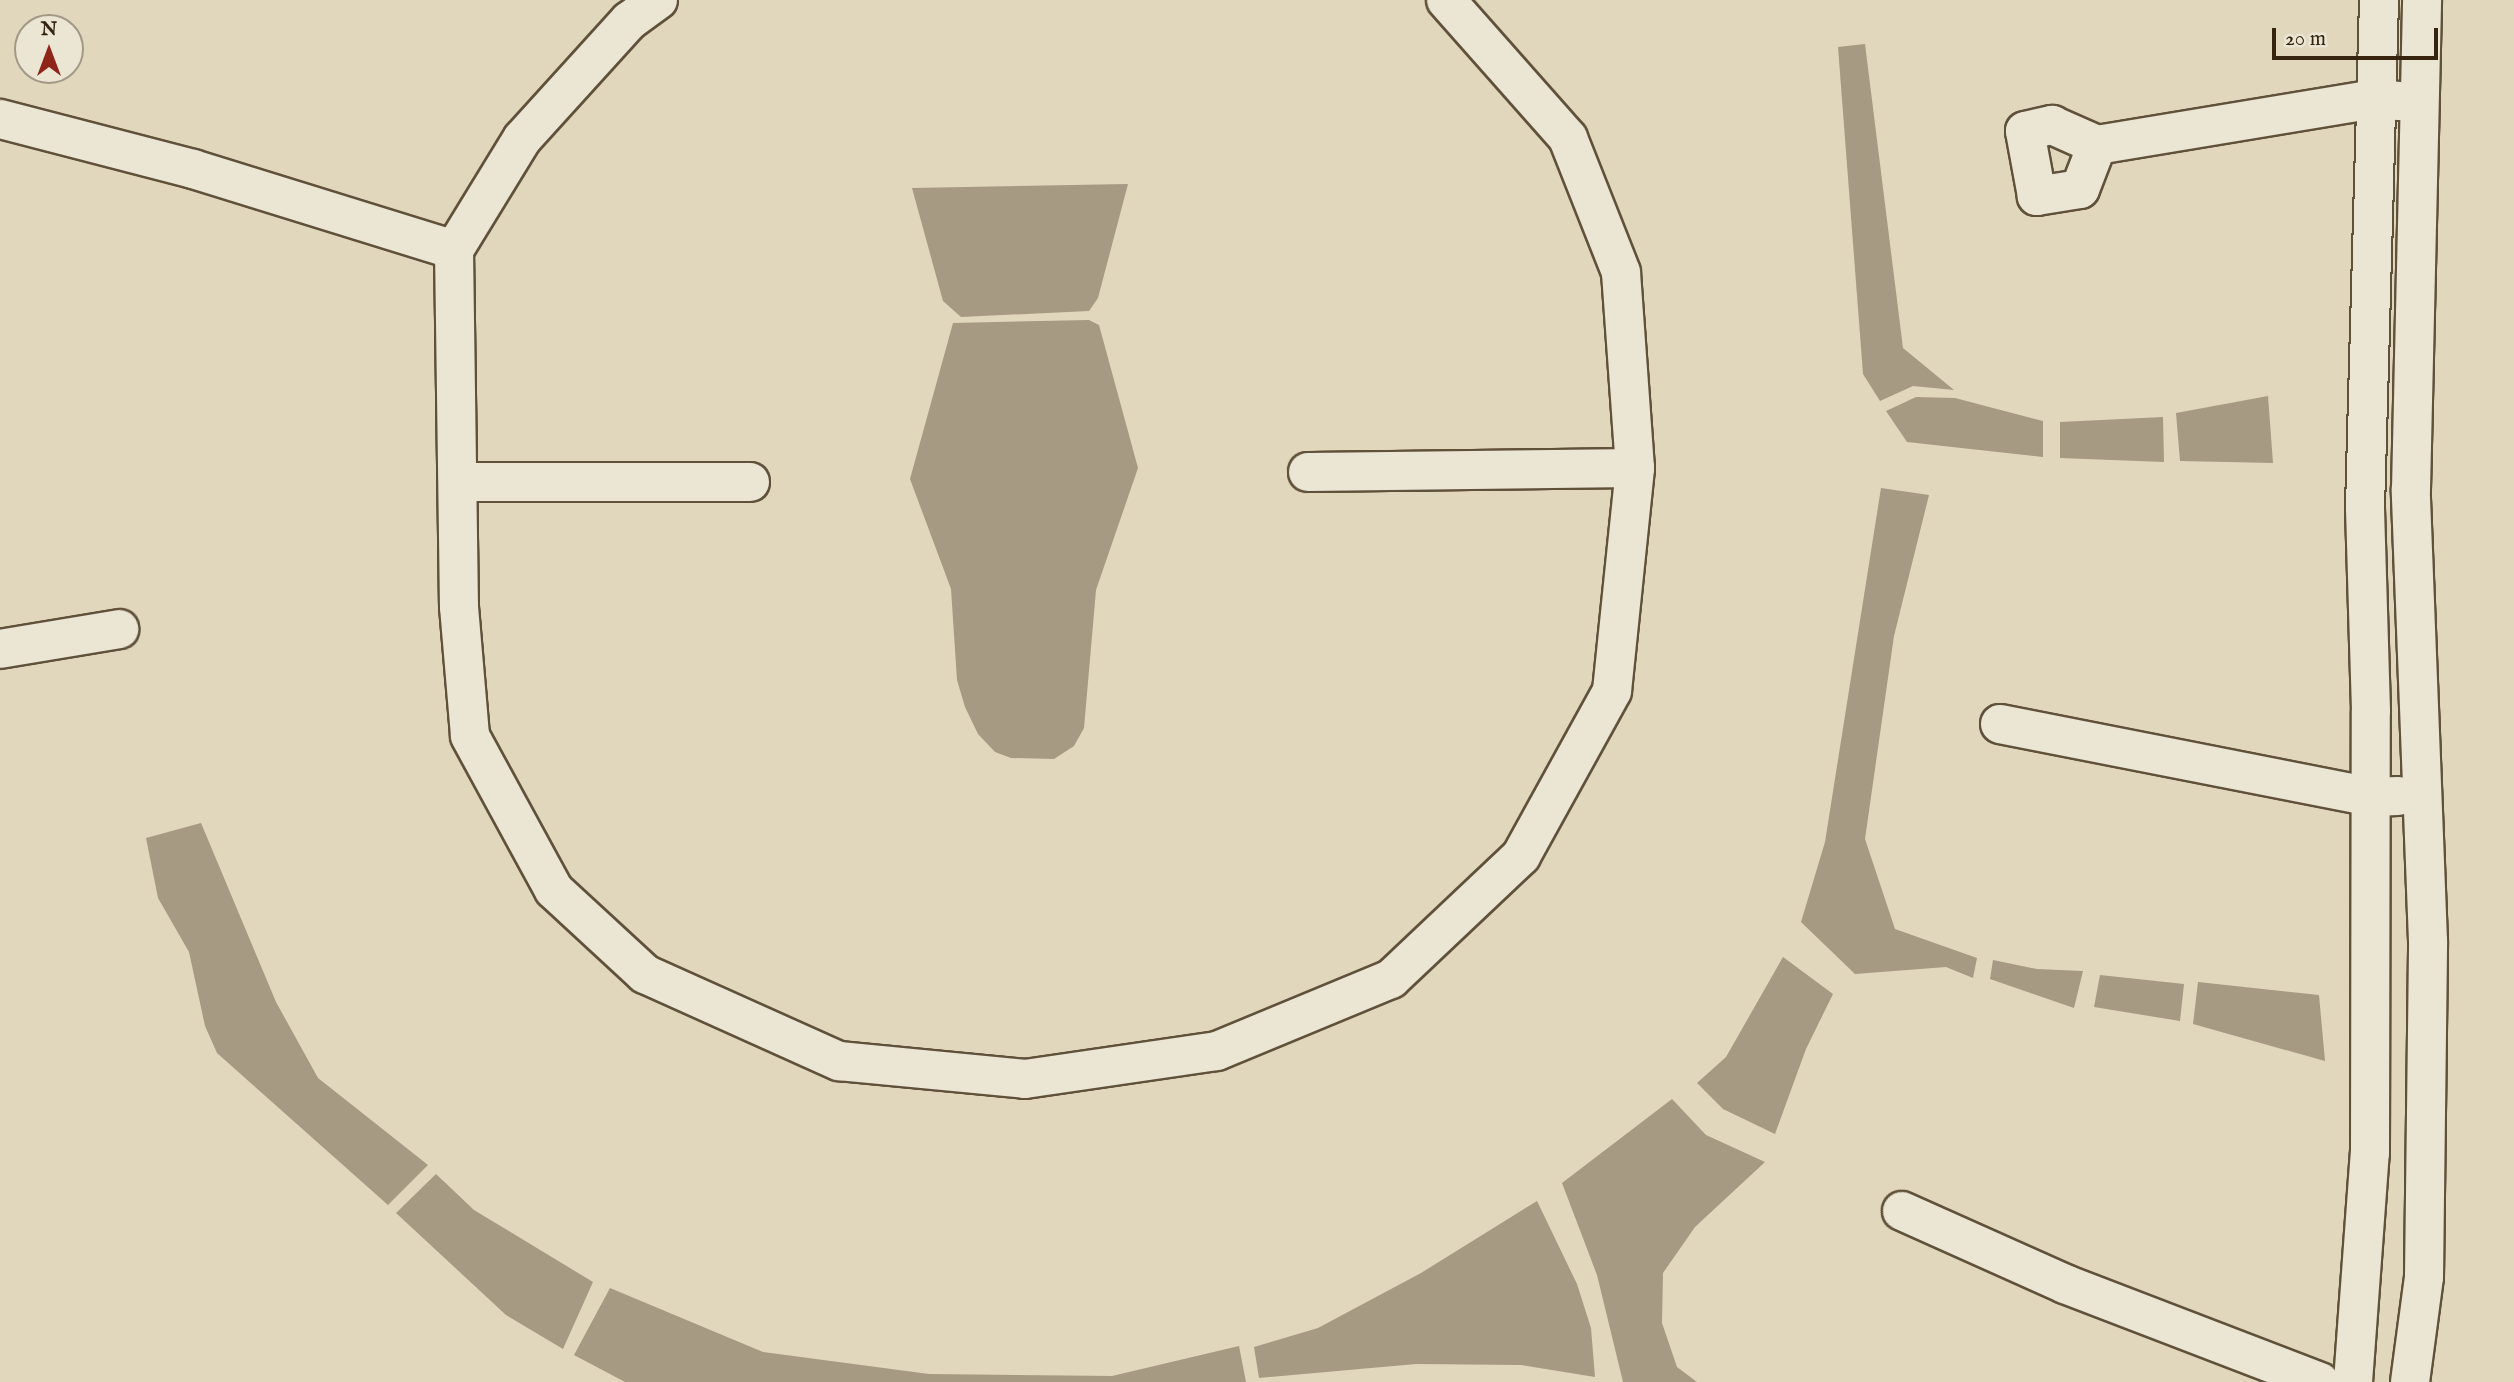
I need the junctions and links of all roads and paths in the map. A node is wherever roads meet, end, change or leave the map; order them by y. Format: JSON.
{"nodes":[{"id":1,"x":658,"y":0,"type":"edge"},
{"id":2,"x":1446,"y":0,"type":"edge"},
{"id":3,"x":2379,"y":0,"type":"edge"},
{"id":4,"x":2423,"y":0,"type":"edge"},
{"id":5,"x":2376,"y":99,"type":"junction"},
{"id":6,"x":2418,"y":103,"type":"junction"},
{"id":7,"x":0,"y":119,"type":"edge"},
{"id":8,"x":2097,"y":145,"type":"dead end"},
{"id":9,"x":454,"y":250,"type":"junction"},
{"id":10,"x":1635,"y":468,"type":"junction"},
{"id":11,"x":1308,"y":472,"type":"dead end"},
{"id":12,"x":461,"y":482,"type":"junction"},
{"id":13,"x":750,"y":482,"type":"dead end"},
{"id":14,"x":119,"y":629,"type":"dead end"},
{"id":15,"x":0,"y":649,"type":"edge"},
{"id":16,"x":2000,"y":724,"type":"dead end"},
{"id":17,"x":2421,"y":795,"type":"junction"},
{"id":18,"x":2371,"y":797,"type":"junction"},
{"id":19,"x":1902,"y":1211,"type":"dead end"},
{"id":20,"x":2320,"y":1382,"type":"edge"},
{"id":21,"x":2353,"y":1382,"type":"edge"},
{"id":22,"x":2410,"y":1382,"type":"edge"}],
"edges":[{"from":1,"to":9,"type":"street"},
{"from":2,"to":10,"type":"street"},
{"from":3,"to":5,"type":"street"},
{"from":4,"to":6,"type":"street"},
{"from":5,"to":6,"type":"street"},
{"from":5,"to":8,"type":"street"},
{"from":5,"to":18,"type":"street"},
{"from":6,"to":17,"type":"street"},
{"from":7,"to":9,"type":"street"},
{"from":9,"to":12,"type":"street"},
{"from":10,"to":11,"type":"street"},
{"from":10,"to":12,"type":"street"},
{"from":12,"to":13,"type":"street"},
{"from":14,"to":15,"type":"street"},
{"from":16,"to":18,"type":"street"},
{"from":17,"to":18,"type":"street"},
{"from":17,"to":22,"type":"street"},
{"from":18,"to":21,"type":"street"},
{"from":19,"to":20,"type":"street"}]}
